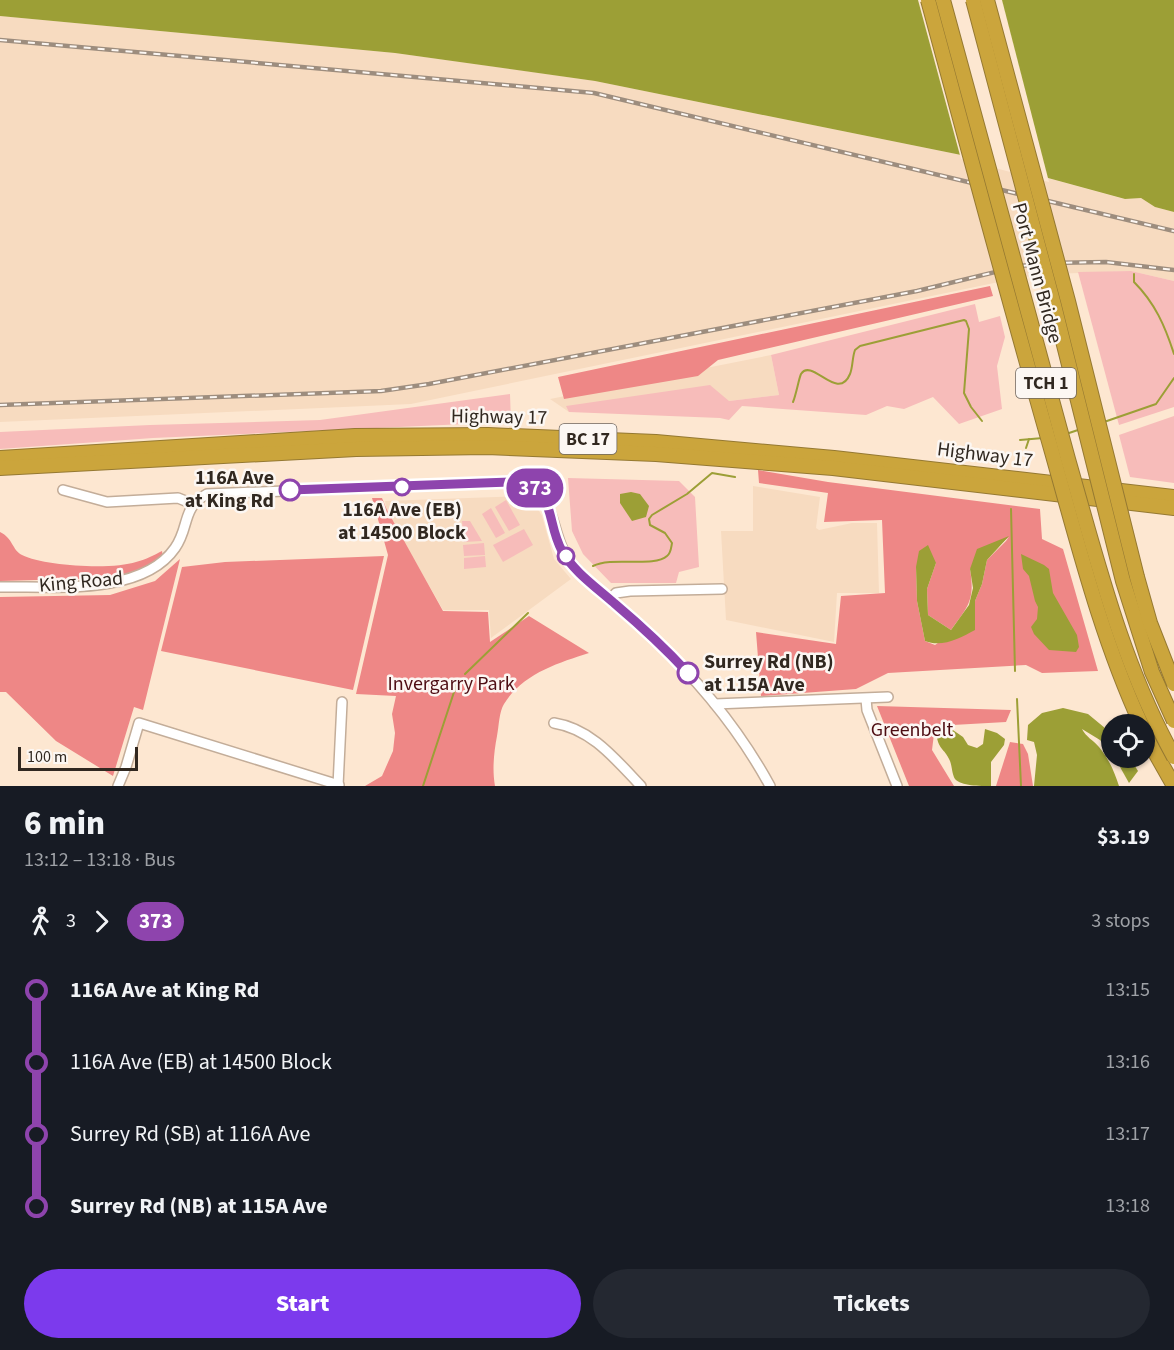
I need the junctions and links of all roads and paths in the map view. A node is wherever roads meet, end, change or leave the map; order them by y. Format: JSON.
{"nodes":[{"id":1,"x":928,"y":0,"type":"edge"},
{"id":2,"x":943,"y":0,"type":"edge"},
{"id":3,"x":973,"y":0,"type":"edge"},
{"id":4,"x":987,"y":0,"type":"edge"},
{"id":5,"x":0,"y":458,"type":"edge"},
{"id":6,"x":0,"y":468,"type":"edge"},
{"id":7,"x":63,"y":490,"type":"dead end"},
{"id":8,"x":1174,"y":497,"type":"edge"},
{"id":9,"x":193,"y":504,"type":"junction"},
{"id":10,"x":1174,"y":507,"type":"edge"},
{"id":11,"x":0,"y":586,"type":"edge"},
{"id":12,"x":722,"y":589,"type":"dead end"},
{"id":13,"x":610,"y":599,"type":"junction"},
{"id":14,"x":1174,"y":684,"type":"edge"},
{"id":15,"x":888,"y":697,"type":"dead end"},
{"id":16,"x":866,"y":699,"type":"junction"},
{"id":17,"x":342,"y":702,"type":"dead end"},
{"id":18,"x":715,"y":704,"type":"junction"},
{"id":19,"x":1137,"y":714,"type":"edge"},
{"id":20,"x":1174,"y":721,"type":"edge"},
{"id":21,"x":554,"y":723,"type":"dead end"},
{"id":22,"x":1155,"y":753,"type":"edge"},
{"id":23,"x":1174,"y":757,"type":"edge"},
{"id":24,"x":338,"y":785,"type":"edge"},
{"id":25,"x":118,"y":786,"type":"edge"},
{"id":26,"x":640,"y":786,"type":"edge"},
{"id":27,"x":770,"y":786,"type":"edge"},
{"id":28,"x":897,"y":786,"type":"edge"},
{"id":29,"x":1173,"y":786,"type":"edge"}],
"edges":[{"from":1,"to":19,"type":"highway","bridge":true},
{"from":2,"to":23,"type":"highway","name":"Port Mann Bridge","number":"TCH 1","bridge":true},
{"from":3,"to":20,"type":"highway","name":"Port Mann Bridge","number":"TCH 1","bridge":true},
{"from":4,"to":14,"type":"highway","bridge":true},
{"from":5,"to":8,"type":"highway","name":"Highway 17","number":"BC 17"},
{"from":6,"to":10,"type":"highway","name":"Highway 17","number":"BC 17"},
{"from":7,"to":9,"type":"street"},
{"from":9,"to":11,"type":"street","name":"King Road"},
{"from":9,"to":13,"type":"street"},
{"from":12,"to":13,"type":"street"},
{"from":13,"to":18,"type":"street"},
{"from":15,"to":16,"type":"street"},
{"from":16,"to":18,"type":"street"},
{"from":16,"to":28,"type":"street"},
{"from":17,"to":24,"type":"street"},
{"from":18,"to":27,"type":"street"},
{"from":21,"to":26,"type":"street"},
{"from":22,"to":29,"type":"highway"},
{"from":24,"to":25,"type":"street"}]}
